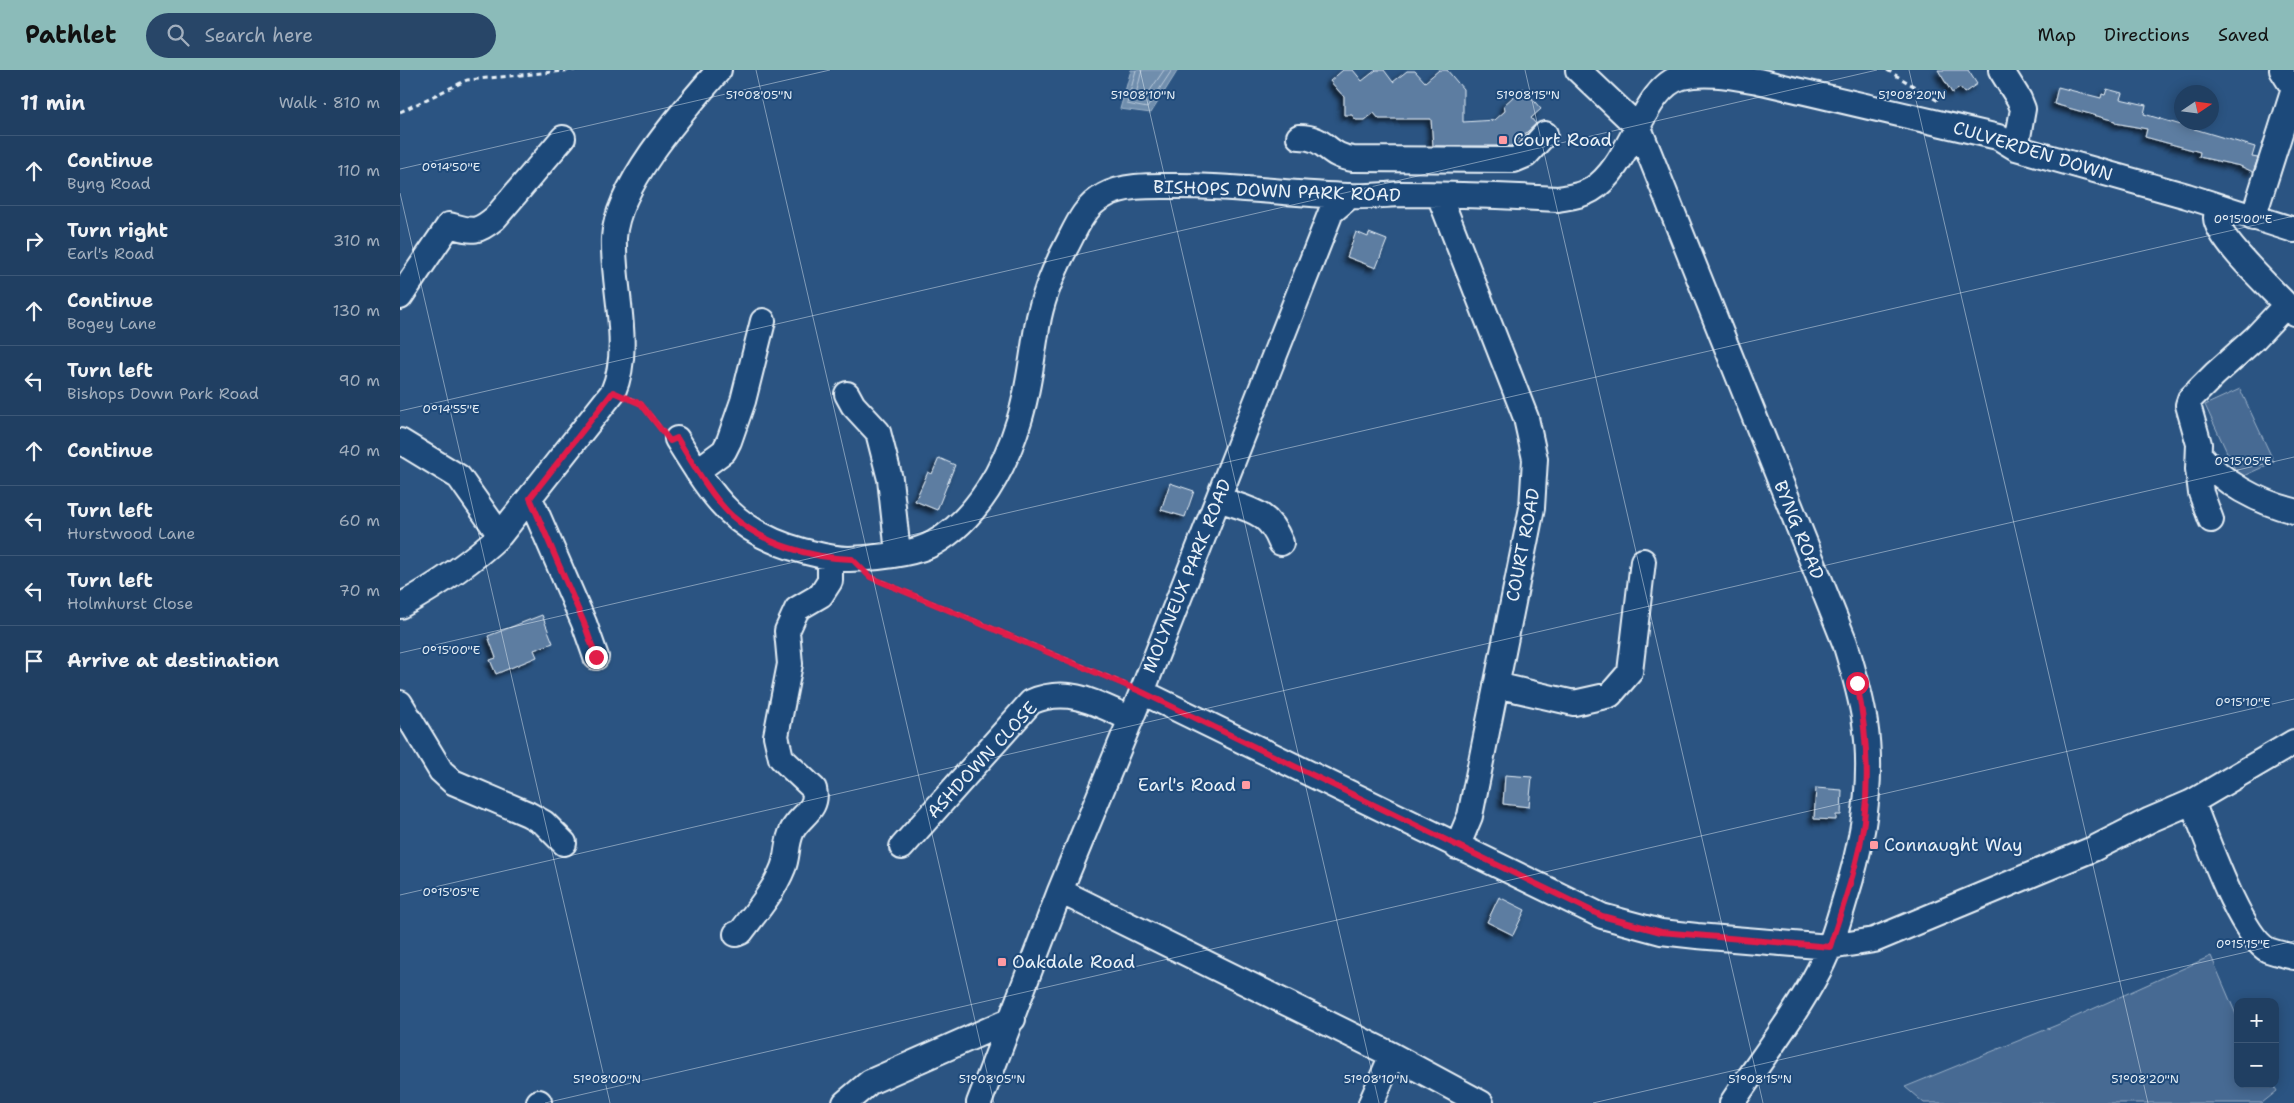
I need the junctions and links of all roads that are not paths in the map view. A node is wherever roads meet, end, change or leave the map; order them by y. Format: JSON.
{"nodes":[{"id":1,"x":719,"y":70,"type":"edge"},
{"id":2,"x":1578,"y":70,"type":"edge"},
{"id":3,"x":2001,"y":70,"type":"edge"},
{"id":4,"x":2282,"y":70,"type":"edge"},
{"id":5,"x":2294,"y":89,"type":"edge"},
{"id":6,"x":1639,"y":128,"type":"junction"},
{"id":7,"x":1545,"y":134,"type":"dead end"},
{"id":8,"x":563,"y":138,"type":"dead end"},
{"id":9,"x":1299,"y":138,"type":"dead end"},
{"id":10,"x":2016,"y":148,"type":"junction"},
{"id":11,"x":1395,"y":159,"type":"junction"},
{"id":12,"x":1612,"y":174,"type":"joint"},
{"id":13,"x":1398,"y":194,"type":"junction"},
{"id":14,"x":1439,"y":195,"type":"junction"},
{"id":15,"x":1350,"y":196,"type":"junction"},
{"id":16,"x":2218,"y":206,"type":"junction"},
{"id":17,"x":2253,"y":218,"type":"junction"},
{"id":18,"x":2294,"y":230,"type":"edge"},
{"id":19,"x":400,"y":297,"type":"edge"},
{"id":20,"x":2290,"y":309,"type":"edge"},
{"id":21,"x":762,"y":321,"type":"dead end"},
{"id":22,"x":847,"y":394,"type":"dead end"},
{"id":23,"x":677,"y":438,"type":"road end"},
{"id":24,"x":400,"y":441,"type":"edge"},
{"id":25,"x":2199,"y":454,"type":"junction"},
{"id":26,"x":697,"y":471,"type":"junction"},
{"id":27,"x":530,"y":498,"type":"junction"},
{"id":28,"x":1218,"y":499,"type":"junction"},
{"id":29,"x":2294,"y":511,"type":"edge"},
{"id":30,"x":2211,"y":520,"type":"dead end"},
{"id":31,"x":500,"y":535,"type":"junction"},
{"id":32,"x":1281,"y":543,"type":"dead end"},
{"id":33,"x":898,"y":553,"type":"junction"},
{"id":34,"x":841,"y":559,"type":"junction"},
{"id":35,"x":1643,"y":561,"type":"dead end"},
{"id":36,"x":400,"y":606,"type":"edge"},
{"id":37,"x":596,"y":657,"type":"dead end"},
{"id":38,"x":1496,"y":685,"type":"junction"},
{"id":39,"x":1142,"y":692,"type":"junction"},
{"id":40,"x":400,"y":704,"type":"edge"},
{"id":41,"x":1129,"y":718,"type":"junction"},
{"id":42,"x":2294,"y":742,"type":"edge"},
{"id":43,"x":2192,"y":802,"type":"junction"},
{"id":44,"x":564,"y":843,"type":"dead end"},
{"id":45,"x":902,"y":847,"type":"dead end"},
{"id":46,"x":1457,"y":847,"type":"junction"},
{"id":47,"x":1060,"y":891,"type":"junction"},
{"id":48,"x":736,"y":934,"type":"dead end"},
{"id":49,"x":1830,"y":947,"type":"junction"},
{"id":50,"x":2294,"y":957,"type":"edge"},
{"id":51,"x":1013,"y":1019,"type":"junction"},
{"id":52,"x":1392,"y":1055,"type":"junction"},
{"id":53,"x":845,"y":1103,"type":"edge"},
{"id":54,"x":979,"y":1103,"type":"edge"},
{"id":55,"x":1371,"y":1103,"type":"edge"},
{"id":56,"x":1482,"y":1103,"type":"edge"},
{"id":57,"x":1732,"y":1103,"type":"edge"}],
"edges":[{"from":1,"to":27,"type":"street"},
{"from":2,"to":6,"type":"street"},
{"from":3,"to":10,"type":"street"},
{"from":4,"to":5,"type":"street"},
{"from":5,"to":17,"type":"street"},
{"from":6,"to":10,"type":"street","name":"CULVERDEN DOWN"},
{"from":6,"to":12,"type":"street","name":"CULVERDEN DOWN"},
{"from":6,"to":49,"type":"street","name":"BYNG ROAD"},
{"from":7,"to":11,"type":"street"},
{"from":8,"to":19,"type":"street"},
{"from":9,"to":11,"type":"street"},
{"from":10,"to":16,"type":"street","name":"CULVERDEN DOWN"},
{"from":11,"to":13,"type":"street"},
{"from":12,"to":14,"type":"street","name":"BISHOPS DOWN PARK ROAD"},
{"from":13,"to":14,"type":"street","name":"BISHOPS DOWN PARK ROAD"},
{"from":13,"to":15,"type":"street","name":"BISHOPS DOWN PARK ROAD"},
{"from":14,"to":38,"type":"street","name":"COURT ROAD"},
{"from":15,"to":28,"type":"street","name":"MOLYNEUX PARK ROAD"},
{"from":15,"to":33,"type":"street","name":"BISHOPS DOWN PARK ROAD"},
{"from":16,"to":17,"type":"street","name":"CULVERDEN DOWN"},
{"from":16,"to":20,"type":"street"},
{"from":17,"to":18,"type":"street","name":"CULVERDEN DOWN"},
{"from":20,"to":25,"type":"street"},
{"from":21,"to":26,"type":"street"},
{"from":22,"to":33,"type":"street"},
{"from":23,"to":26,"type":"street","name":"BISHOPS DOWN PARK ROAD"},
{"from":24,"to":31,"type":"street"},
{"from":25,"to":29,"type":"street"},
{"from":25,"to":30,"type":"street"},
{"from":26,"to":34,"type":"street","name":"BISHOPS DOWN PARK ROAD"},
{"from":27,"to":31,"type":"street"},
{"from":27,"to":37,"type":"street"},
{"from":28,"to":32,"type":"street"},
{"from":28,"to":39,"type":"street","name":"MOLYNEUX PARK ROAD"},
{"from":31,"to":36,"type":"street"},
{"from":33,"to":34,"type":"street","name":"BISHOPS DOWN PARK ROAD"},
{"from":34,"to":48,"type":"street"},
{"from":35,"to":38,"type":"street"},
{"from":38,"to":46,"type":"street","name":"COURT ROAD"},
{"from":39,"to":41,"type":"street","name":"MOLYNEUX PARK ROAD"},
{"from":39,"to":46,"type":"street"},
{"from":40,"to":44,"type":"street"},
{"from":41,"to":45,"type":"street","name":"ASHDOWN CLOSE"},
{"from":41,"to":47,"type":"street","name":"MOLYNEUX PARK ROAD"},
{"from":42,"to":43,"type":"street"},
{"from":43,"to":49,"type":"street"},
{"from":43,"to":50,"type":"street"},
{"from":46,"to":49,"type":"street"},
{"from":47,"to":51,"type":"street","name":"MOLYNEUX PARK ROAD"},
{"from":47,"to":52,"type":"street"},
{"from":49,"to":57,"type":"street","name":"BYNG ROAD"},
{"from":51,"to":53,"type":"street"},
{"from":51,"to":54,"type":"street","name":"MOLYNEUX PARK ROAD"},
{"from":52,"to":55,"type":"street"},
{"from":52,"to":56,"type":"street"}]}
